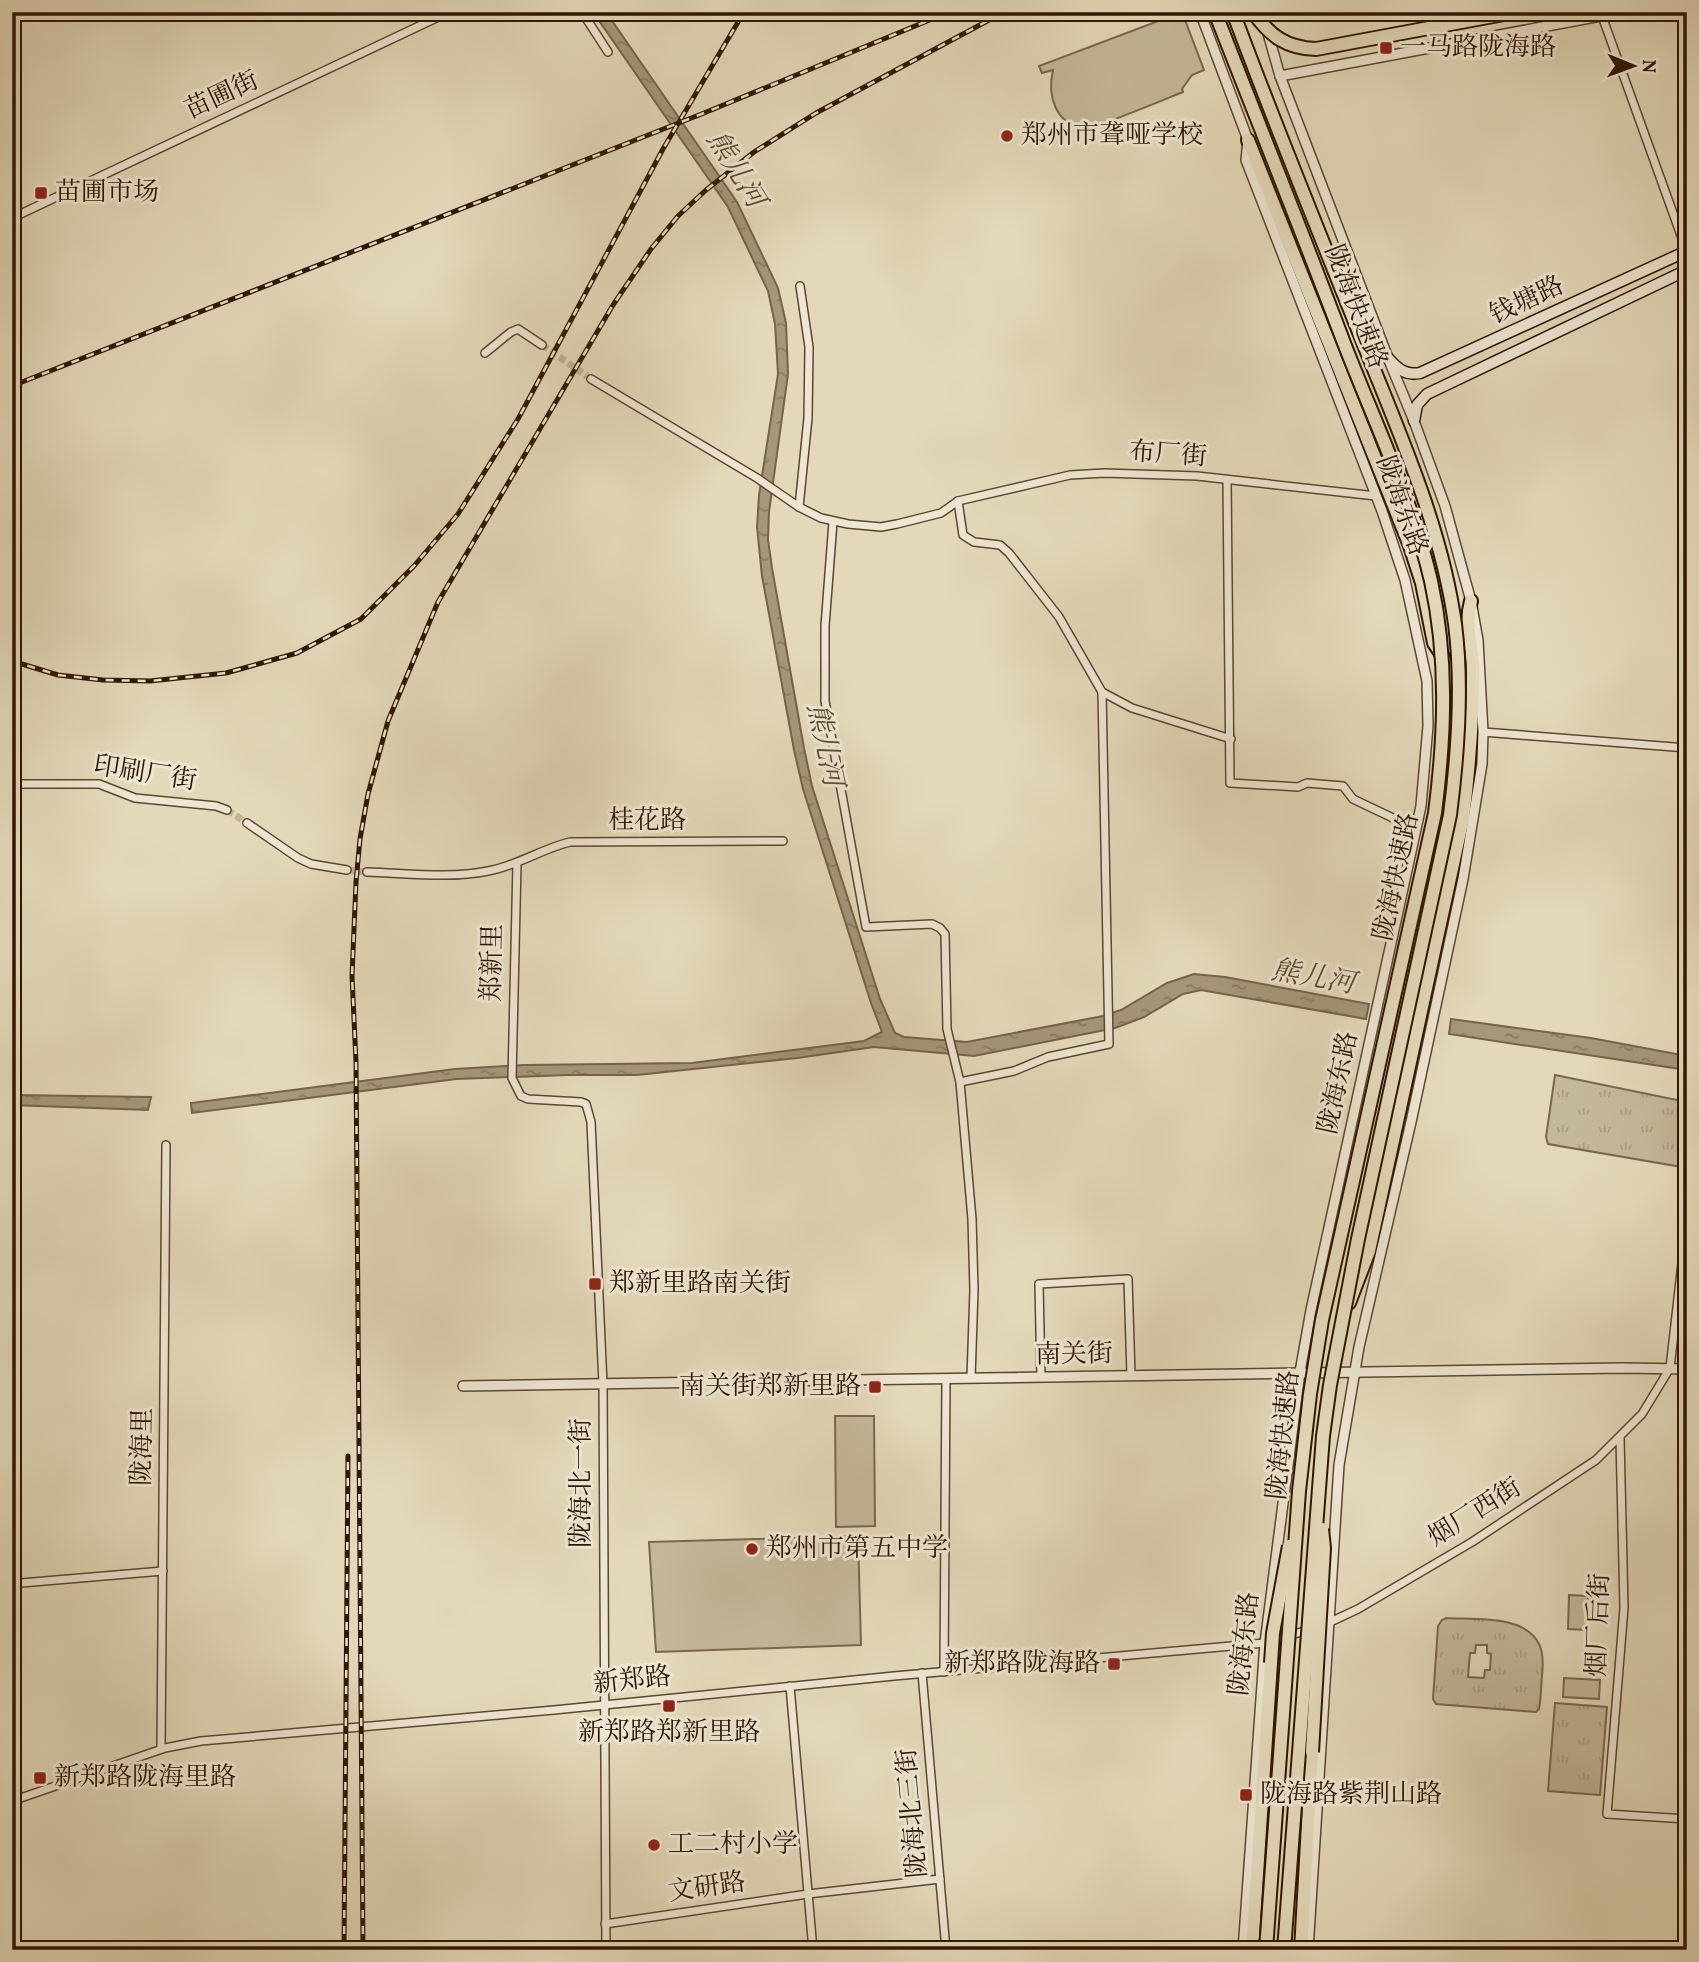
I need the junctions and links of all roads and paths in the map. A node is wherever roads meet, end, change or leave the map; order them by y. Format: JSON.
{"nodes":[{"id":1,"x":449,"y":12,"type":"edge"},
{"id":2,"x":582,"y":12,"type":"edge"},
{"id":3,"x":1200,"y":12,"type":"edge"},
{"id":4,"x":1215,"y":12,"type":"edge"},
{"id":5,"x":1233,"y":12,"type":"edge"},
{"id":6,"x":1253,"y":12,"type":"edge"},
{"id":7,"x":1262,"y":12,"type":"edge"},
{"id":8,"x":1515,"y":12,"type":"edge"},
{"id":9,"x":1622,"y":12,"type":"edge"},
{"id":10,"x":1602,"y":16,"type":"junction"},
{"id":11,"x":608,"y":52,"type":"dead end"},
{"id":12,"x":1280,"y":76,"type":"junction"},
{"id":13,"x":1248,"y":140,"type":"junction"},
{"id":14,"x":12,"y":218,"type":"edge"},
{"id":15,"x":1687,"y":251,"type":"edge"},
{"id":16,"x":1687,"y":270,"type":"edge"},
{"id":17,"x":800,"y":286,"type":"dead end"},
{"id":18,"x":542,"y":345,"type":"tunnel mouth"},
{"id":19,"x":485,"y":353,"type":"dead end"},
{"id":20,"x":1388,"y":358,"type":"junction"},
{"id":21,"x":591,"y":379,"type":"tunnel mouth"},
{"id":22,"x":1414,"y":421,"type":"junction"},
{"id":23,"x":1227,"y":480,"type":"junction"},
{"id":24,"x":1376,"y":496,"type":"junction"},
{"id":25,"x":958,"y":501,"type":"junction"},
{"id":26,"x":799,"y":506,"type":"junction"},
{"id":27,"x":833,"y":522,"type":"junction"},
{"id":28,"x":1471,"y":601,"type":"junction"},
{"id":29,"x":1442,"y":655,"type":"junction"},
{"id":30,"x":1102,"y":692,"type":"junction"},
{"id":31,"x":1483,"y":732,"type":"junction"},
{"id":32,"x":1231,"y":739,"type":"junction"},
{"id":33,"x":1687,"y":748,"type":"edge"},
{"id":34,"x":12,"y":784,"type":"edge"},
{"id":35,"x":227,"y":810,"type":"tunnel mouth"},
{"id":36,"x":247,"y":823,"type":"tunnel mouth"},
{"id":37,"x":1416,"y":829,"type":"junction"},
{"id":38,"x":783,"y":841,"type":"dead end"},
{"id":39,"x":517,"y":864,"type":"junction"},
{"id":40,"x":347,"y":870,"type":"tunnel mouth"},
{"id":41,"x":368,"y":873,"type":"tunnel mouth"},
{"id":42,"x":512,"y":1079,"type":"joint"},
{"id":43,"x":960,"y":1082,"type":"junction"},
{"id":44,"x":166,"y":1145,"type":"dead end"},
{"id":45,"x":1687,"y":1220,"type":"edge"},
{"id":46,"x":1340,"y":1328,"type":"junction"},
{"id":47,"x":1670,"y":1368,"type":"junction"},
{"id":48,"x":1687,"y":1369,"type":"edge"},
{"id":49,"x":1300,"y":1372,"type":"junction"},
{"id":50,"x":1355,"y":1372,"type":"junction"},
{"id":51,"x":1131,"y":1375,"type":"junction"},
{"id":52,"x":1041,"y":1377,"type":"junction"},
{"id":53,"x":946,"y":1378,"type":"junction"},
{"id":54,"x":971,"y":1378,"type":"junction"},
{"id":55,"x":603,"y":1384,"type":"junction"},
{"id":56,"x":463,"y":1386,"type":"dead end"},
{"id":57,"x":1620,"y":1438,"type":"junction"},
{"id":58,"x":1299,"y":1491,"type":"junction"},
{"id":59,"x":1319,"y":1493,"type":"junction"},
{"id":60,"x":163,"y":1571,"type":"junction"},
{"id":61,"x":20,"y":1583,"type":"dead end"},
{"id":62,"x":1331,"y":1623,"type":"junction"},
{"id":63,"x":1265,"y":1643,"type":"junction"},
{"id":64,"x":944,"y":1672,"type":"junction"},
{"id":65,"x":922,"y":1674,"type":"junction"},
{"id":66,"x":790,"y":1686,"type":"junction"},
{"id":67,"x":604,"y":1705,"type":"junction"},
{"id":68,"x":161,"y":1749,"type":"junction"},
{"id":69,"x":12,"y":1801,"type":"edge"},
{"id":70,"x":1687,"y":1819,"type":"edge"},
{"id":71,"x":940,"y":1879,"type":"junction"},
{"id":72,"x":808,"y":1894,"type":"junction"},
{"id":73,"x":605,"y":1924,"type":"junction"},
{"id":74,"x":606,"y":1950,"type":"edge"},
{"id":75,"x":813,"y":1950,"type":"edge"},
{"id":76,"x":946,"y":1950,"type":"edge"},
{"id":77,"x":1243,"y":1950,"type":"edge"},
{"id":78,"x":1252,"y":1950,"type":"edge"},
{"id":79,"x":1266,"y":1950,"type":"edge"},
{"id":80,"x":1284,"y":1950,"type":"edge"},
{"id":81,"x":1301,"y":1950,"type":"edge"},
{"id":82,"x":1308,"y":1950,"type":"edge"}],
"edges":[{"from":1,"to":14,"type":"street","name":"苗圃街"},
{"from":2,"to":11,"type":"street"},
{"from":3,"to":13,"type":"street","name":"陇海东路"},
{"from":4,"to":29,"type":"highway","name":"陇海快速路","bridge":true},
{"from":5,"to":46,"type":"highway","name":"陇海快速路","bridge":true},
{"from":6,"to":8,"type":"highway","bridge":true},
{"from":7,"to":12,"type":"street","name":"陇海东路"},
{"from":9,"to":10,"type":"street"},
{"from":10,"to":12,"type":"street"},
{"from":10,"to":15,"type":"street"},
{"from":12,"to":20,"type":"street","name":"陇海东路"},
{"from":13,"to":24,"type":"street","name":"陇海东路"},
{"from":13,"to":29,"type":"highway"},
{"from":15,"to":20,"type":"main road","name":"钱塘路"},
{"from":16,"to":22,"type":"main road","name":"钱塘路"},
{"from":17,"to":26,"type":"street"},
{"from":18,"to":19,"type":"street"},
{"from":20,"to":22,"type":"street","name":"陇海东路"},
{"from":21,"to":26,"type":"street","name":"布厂街"},
{"from":22,"to":28,"type":"street","name":"陇海东路"},
{"from":23,"to":24,"type":"street","name":"布厂街"},
{"from":23,"to":25,"type":"street","name":"布厂街"},
{"from":23,"to":32,"type":"street"},
{"from":24,"to":37,"type":"street","name":"陇海东路"},
{"from":25,"to":27,"type":"street","name":"布厂街"},
{"from":25,"to":30,"type":"street"},
{"from":26,"to":27,"type":"street","name":"布厂街"},
{"from":27,"to":43,"type":"street"},
{"from":28,"to":31,"type":"street","name":"陇海东路"},
{"from":28,"to":46,"type":"highway","bridge":true},
{"from":29,"to":58,"type":"highway","name":"陇海快速路","bridge":true},
{"from":30,"to":32,"type":"street"},
{"from":30,"to":43,"type":"street"},
{"from":31,"to":33,"type":"street"},
{"from":31,"to":50,"type":"street","name":"陇海东路"},
{"from":32,"to":37,"type":"street"},
{"from":34,"to":35,"type":"street","name":"印刷厂街"},
{"from":36,"to":40,"type":"street"},
{"from":37,"to":49,"type":"street","name":"陇海东路"},
{"from":38,"to":39,"type":"street","name":"桂花路"},
{"from":39,"to":41,"type":"street"},
{"from":39,"to":42,"type":"street","name":"郑新里"},
{"from":42,"to":55,"type":"street","name":"陇海北一街"},
{"from":43,"to":54,"type":"street"},
{"from":44,"to":60,"type":"street","name":"陇海里"},
{"from":45,"to":47,"type":"street"},
{"from":46,"to":59,"type":"highway","name":"陇海快速路","bridge":true},
{"from":47,"to":48,"type":"street","name":"南关街"},
{"from":47,"to":50,"type":"street","name":"南关街"},
{"from":47,"to":57,"type":"street","name":"烟厂西街"},
{"from":49,"to":50,"type":"street","name":"南关街"},
{"from":49,"to":51,"type":"street","name":"南关街"},
{"from":49,"to":63,"type":"street","name":"陇海东路"},
{"from":50,"to":62,"type":"street","name":"陇海东路"},
{"from":51,"to":52,"type":"street","name":"南关街"},
{"from":51,"to":52,"type":"street"},
{"from":52,"to":54,"type":"street","name":"南关街"},
{"from":53,"to":54,"type":"street","name":"南关街"},
{"from":53,"to":55,"type":"street","name":"南关街"},
{"from":53,"to":64,"type":"street"},
{"from":55,"to":56,"type":"street","name":"南关街"},
{"from":55,"to":67,"type":"street","name":"陇海北一街"},
{"from":57,"to":62,"type":"street","name":"烟厂西街"},
{"from":57,"to":70,"type":"street","name":"烟厂后街"},
{"from":58,"to":78,"type":"highway","bridge":true},
{"from":58,"to":79,"type":"highway","name":"陇海快速路","bridge":true},
{"from":59,"to":80,"type":"highway","name":"陇海快速路","bridge":true},
{"from":59,"to":81,"type":"highway","bridge":true},
{"from":60,"to":61,"type":"street"},
{"from":60,"to":68,"type":"street","name":"陇海里"},
{"from":62,"to":63,"type":"street","name":"烟厂西街"},
{"from":62,"to":82,"type":"street","name":"陇海东路"},
{"from":63,"to":64,"type":"street","name":"新郑路"},
{"from":63,"to":77,"type":"street","name":"陇海东路"},
{"from":64,"to":65,"type":"street","name":"新郑路"},
{"from":65,"to":66,"type":"street","name":"新郑路"},
{"from":65,"to":71,"type":"street","name":"陇海北三街"},
{"from":66,"to":67,"type":"street","name":"新郑路"},
{"from":66,"to":72,"type":"street"},
{"from":67,"to":68,"type":"street","name":"新郑路"},
{"from":67,"to":73,"type":"street","name":"陇海北一街"},
{"from":68,"to":69,"type":"street","name":"新郑路"},
{"from":71,"to":72,"type":"street","name":"文研路"},
{"from":71,"to":76,"type":"street","name":"陇海北三街"},
{"from":72,"to":73,"type":"street","name":"文研路"},
{"from":72,"to":75,"type":"street"},
{"from":73,"to":74,"type":"street","name":"陇海北一街"}]}
